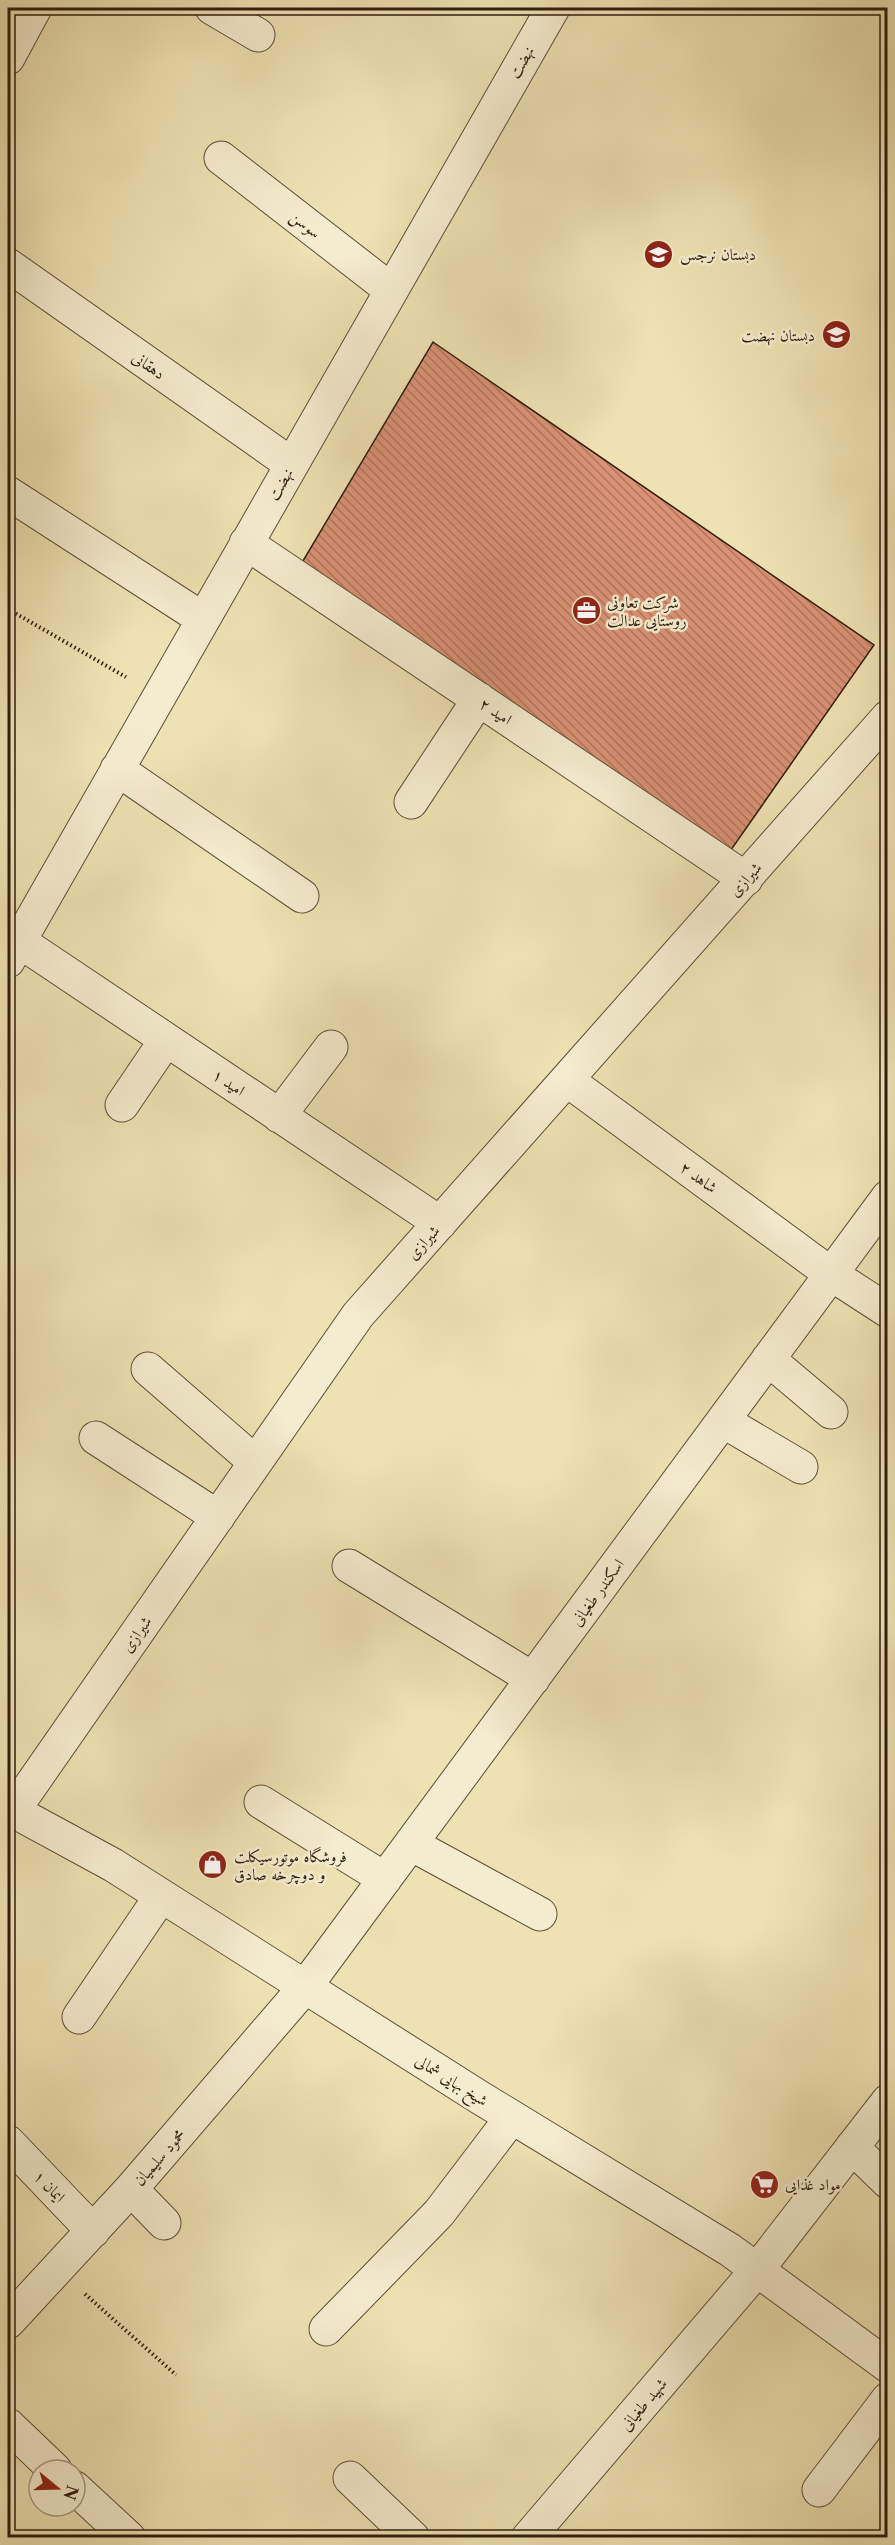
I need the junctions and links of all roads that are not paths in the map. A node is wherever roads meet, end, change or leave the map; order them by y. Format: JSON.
{"nodes":[{"id":1,"x":35,"y":8,"type":"edge"},
{"id":2,"x":212,"y":8,"type":"edge"},
{"id":3,"x":553,"y":8,"type":"edge"},
{"id":4,"x":258,"y":35,"type":"dead end"},
{"id":5,"x":8,"y":58,"type":"edge"},
{"id":6,"x":221,"y":158,"type":"dead end"},
{"id":7,"x":8,"y":265,"type":"edge"},
{"id":8,"x":391,"y":290,"type":"junction"},
{"id":9,"x":291,"y":465,"type":"junction"},
{"id":10,"x":8,"y":493,"type":"edge"},
{"id":11,"x":246,"y":543,"type":"junction"},
{"id":12,"x":202,"y":619,"type":"junction"},
{"id":13,"x":479,"y":699,"type":"junction"},
{"id":14,"x":888,"y":717,"type":"edge"},
{"id":15,"x":117,"y":769,"type":"junction"},
{"id":16,"x":411,"y":802,"type":"dead end"},
{"id":17,"x":746,"y":879,"type":"junction"},
{"id":18,"x":302,"y":896,"type":"dead end"},
{"id":19,"x":13,"y":951,"type":"edge"},
{"id":20,"x":166,"y":1040,"type":"junction"},
{"id":21,"x":331,"y":1047,"type":"dead end"},
{"id":22,"x":567,"y":1080,"type":"junction"},
{"id":23,"x":122,"y":1105,"type":"dead end"},
{"id":24,"x":279,"y":1116,"type":"junction"},
{"id":25,"x":888,"y":1197,"type":"edge"},
{"id":26,"x":440,"y":1223,"type":"junction"},
{"id":27,"x":831,"y":1274,"type":"junction"},
{"id":28,"x":888,"y":1311,"type":"edge"},
{"id":29,"x":768,"y":1359,"type":"junction"},
{"id":30,"x":148,"y":1369,"type":"dead end"},
{"id":31,"x":831,"y":1412,"type":"dead end"},
{"id":32,"x":723,"y":1421,"type":"junction"},
{"id":33,"x":96,"y":1438,"type":"dead end"},
{"id":34,"x":255,"y":1462,"type":"junction"},
{"id":35,"x":801,"y":1467,"type":"dead end"},
{"id":36,"x":218,"y":1517,"type":"junction"},
{"id":37,"x":349,"y":1566,"type":"dead end"},
{"id":38,"x":533,"y":1679,"type":"junction"},
{"id":39,"x":261,"y":1802,"type":"dead end"},
{"id":40,"x":10,"y":1809,"type":"edge"},
{"id":41,"x":411,"y":1844,"type":"junction"},
{"id":42,"x":385,"y":1879,"type":"junction"},
{"id":43,"x":161,"y":1896,"type":"junction"},
{"id":44,"x":540,"y":1914,"type":"dead end"},
{"id":45,"x":305,"y":1987,"type":"junction"},
{"id":46,"x":79,"y":2018,"type":"dead end"},
{"id":47,"x":888,"y":2101,"type":"edge"},
{"id":48,"x":512,"y":2117,"type":"junction"},
{"id":49,"x":8,"y":2142,"type":"edge"},
{"id":50,"x":852,"y":2147,"type":"junction"},
{"id":51,"x":888,"y":2182,"type":"edge"},
{"id":52,"x":131,"y":2189,"type":"junction"},
{"id":53,"x":164,"y":2223,"type":"dead end"},
{"id":54,"x":93,"y":2231,"type":"junction"},
{"id":55,"x":757,"y":2270,"type":"junction"},
{"id":56,"x":8,"y":2322,"type":"edge"},
{"id":57,"x":326,"y":2329,"type":"dead end"},
{"id":58,"x":888,"y":2366,"type":"edge"},
{"id":59,"x":888,"y":2399,"type":"edge"},
{"id":60,"x":8,"y":2425,"type":"edge"},
{"id":61,"x":42,"y":2458,"type":"edge"},
{"id":62,"x":350,"y":2478,"type":"dead end"},
{"id":63,"x":819,"y":2490,"type":"dead end"},
{"id":64,"x":87,"y":2499,"type":"edge"},
{"id":65,"x":129,"y":2538,"type":"edge"},
{"id":66,"x":413,"y":2538,"type":"edge"},
{"id":67,"x":528,"y":2538,"type":"edge"}],
"edges":[{"from":1,"to":5,"type":"street"},
{"from":2,"to":4,"type":"street"},
{"from":3,"to":8,"type":"street","name":"نهضت"},
{"from":6,"to":8,"type":"street","name":"سوسن"},
{"from":7,"to":9,"type":"street","name":"دهقانی"},
{"from":8,"to":9,"type":"street","name":"نهضت"},
{"from":9,"to":11,"type":"street","name":"نهضت"},
{"from":10,"to":12,"type":"street"},
{"from":11,"to":12,"type":"street","name":"نهضت"},
{"from":11,"to":13,"type":"street","name":"امید ۲"},
{"from":12,"to":15,"type":"street","name":"نهضت"},
{"from":13,"to":16,"type":"street"},
{"from":13,"to":17,"type":"street","name":"امید ۲"},
{"from":14,"to":17,"type":"street","name":"شیرازی"},
{"from":15,"to":18,"type":"street"},
{"from":15,"to":19,"type":"street","name":"نهضت"},
{"from":17,"to":22,"type":"street","name":"شیرازی"},
{"from":19,"to":20,"type":"street","name":"امید ۱"},
{"from":20,"to":23,"type":"street"},
{"from":20,"to":24,"type":"street","name":"امید ۱"},
{"from":21,"to":24,"type":"street"},
{"from":22,"to":26,"type":"street","name":"شیرازی"},
{"from":22,"to":27,"type":"street","name":"شاهد ۲"},
{"from":24,"to":26,"type":"street","name":"امید ۱"},
{"from":25,"to":27,"type":"street","name":"اسکندر طغیانی"},
{"from":26,"to":34,"type":"street","name":"شیرازی"},
{"from":27,"to":28,"type":"street","name":"شاهد ۲"},
{"from":27,"to":29,"type":"street","name":"اسکندر طغیانی"},
{"from":29,"to":31,"type":"street"},
{"from":29,"to":32,"type":"street","name":"اسکندر طغیانی"},
{"from":30,"to":34,"type":"street"},
{"from":32,"to":35,"type":"street"},
{"from":32,"to":38,"type":"street","name":"اسکندر طغیانی"},
{"from":33,"to":36,"type":"street"},
{"from":34,"to":36,"type":"street","name":"شیرازی"},
{"from":36,"to":40,"type":"street","name":"شیرازی"},
{"from":37,"to":38,"type":"street"},
{"from":38,"to":41,"type":"street","name":"اسکندر طغیانی"},
{"from":39,"to":42,"type":"street"},
{"from":40,"to":43,"type":"street","name":"شیخ بهایی شمالی"},
{"from":41,"to":42,"type":"street","name":"اسکندر طغیانی"},
{"from":41,"to":44,"type":"street"},
{"from":42,"to":45,"type":"street","name":"اسکندر طغیانی"},
{"from":43,"to":45,"type":"street","name":"شیخ بهایی شمالی"},
{"from":43,"to":46,"type":"street"},
{"from":45,"to":48,"type":"street","name":"شیخ بهایی شمالی"},
{"from":45,"to":52,"type":"street","name":"محمود سلیمیان"},
{"from":47,"to":50,"type":"street","name":"شهید طغیانی"},
{"from":48,"to":55,"type":"street","name":"شیخ بهایی شمالی"},
{"from":48,"to":57,"type":"street"},
{"from":49,"to":54,"type":"street","name":"ایمان ۱"},
{"from":50,"to":51,"type":"street"},
{"from":50,"to":55,"type":"street","name":"شهید طغیانی"},
{"from":52,"to":53,"type":"street"},
{"from":52,"to":54,"type":"street","name":"محمود سلیمیان"},
{"from":54,"to":56,"type":"street","name":"محمود سلیمیان"},
{"from":55,"to":58,"type":"street","name":"شیخ بهایی شمالی"},
{"from":55,"to":67,"type":"street","name":"شهید طغیانی"},
{"from":59,"to":63,"type":"street"},
{"from":60,"to":61,"type":"street"},
{"from":62,"to":66,"type":"street"},
{"from":64,"to":65,"type":"street"}]}
